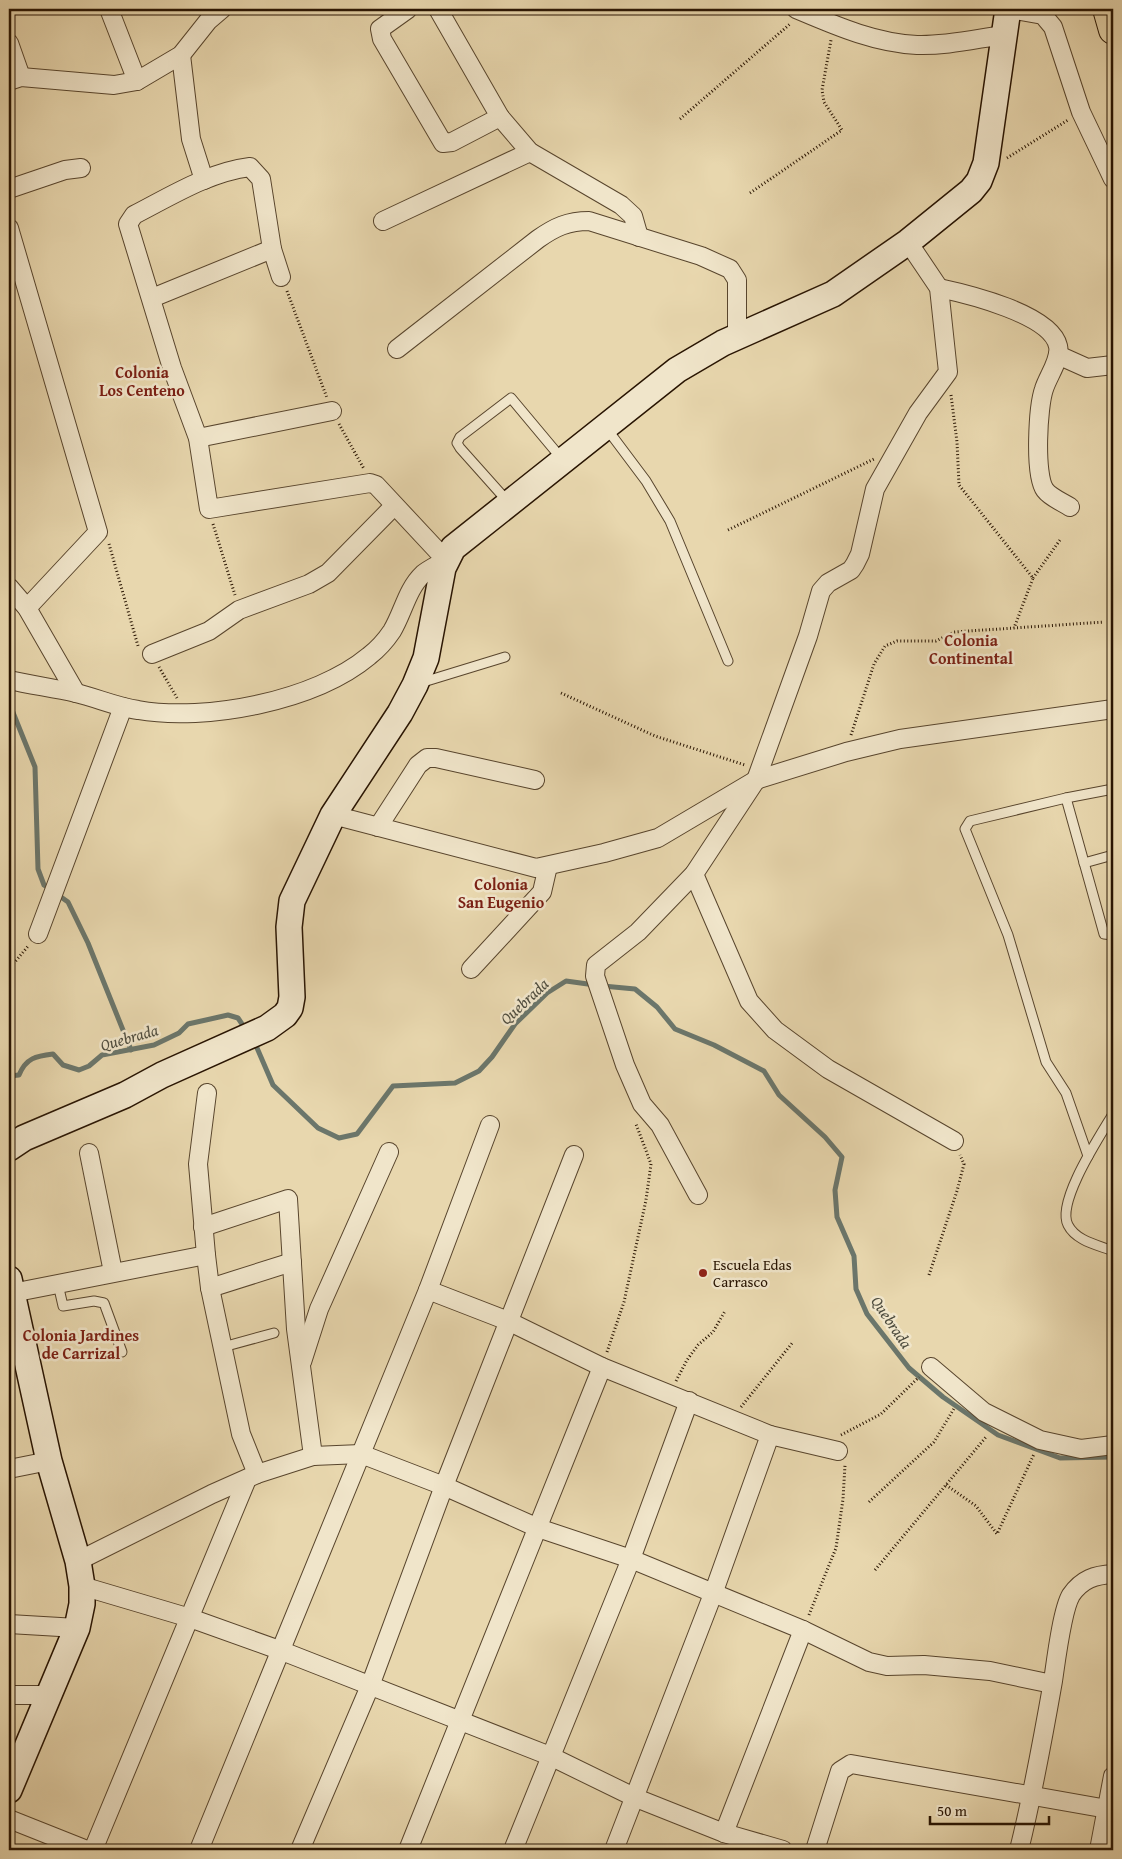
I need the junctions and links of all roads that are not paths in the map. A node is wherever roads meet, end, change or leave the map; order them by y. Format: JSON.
{"nodes":[{"id":1,"x":108,"y":9,"type":"edge"},
{"id":2,"x":222,"y":9,"type":"edge"},
{"id":3,"x":408,"y":9,"type":"edge"},
{"id":4,"x":438,"y":9,"type":"edge"},
{"id":5,"x":1009,"y":9,"type":"edge"},
{"id":6,"x":1107,"y":9,"type":"edge"},
{"id":7,"x":800,"y":10,"type":"edge"},
{"id":8,"x":206,"y":15,"type":"edge"},
{"id":9,"x":1113,"y":30,"type":"edge"},
{"id":10,"x":1004,"y":35,"type":"junction"},
{"id":11,"x":9,"y":43,"type":"edge"},
{"id":12,"x":181,"y":55,"type":"junction"},
{"id":13,"x":15,"y":79,"type":"edge"},
{"id":14,"x":138,"y":81,"type":"junction"},
{"id":15,"x":500,"y":117,"type":"junction"},
{"id":16,"x":530,"y":152,"type":"junction"},
{"id":17,"x":81,"y":168,"type":"dead end"},
{"id":18,"x":1113,"y":179,"type":"edge"},
{"id":19,"x":204,"y":180,"type":"junction"},
{"id":20,"x":9,"y":189,"type":"edge"},
{"id":21,"x":383,"y":221,"type":"dead end"},
{"id":22,"x":9,"y":228,"type":"edge"},
{"id":23,"x":639,"y":237,"type":"junction"},
{"id":24,"x":908,"y":242,"type":"junction"},
{"id":25,"x":272,"y":249,"type":"junction"},
{"id":26,"x":281,"y":276,"type":"road end"},
{"id":27,"x":939,"y":288,"type":"junction"},
{"id":28,"x":152,"y":298,"type":"junction"},
{"id":29,"x":738,"y":337,"type":"junction"},
{"id":30,"x":397,"y":349,"type":"dead end"},
{"id":31,"x":1058,"y":355,"type":"junction"},
{"id":32,"x":1113,"y":365,"type":"edge"},
{"id":33,"x":332,"y":412,"type":"road end"},
{"id":34,"x":606,"y":426,"type":"junction"},
{"id":35,"x":198,"y":438,"type":"junction"},
{"id":36,"x":562,"y":460,"type":"junction"},
{"id":37,"x":509,"y":503,"type":"junction"},
{"id":38,"x":394,"y":506,"type":"junction"},
{"id":39,"x":1070,"y":507,"type":"dead end"},
{"id":40,"x":446,"y":560,"type":"junction"},
{"id":41,"x":9,"y":587,"type":"edge"},
{"id":42,"x":27,"y":608,"type":"junction"},
{"id":43,"x":152,"y":654,"type":"road end"},
{"id":44,"x":504,"y":657,"type":"dead end"},
{"id":45,"x":728,"y":661,"type":"dead end"},
{"id":46,"x":15,"y":682,"type":"edge"},
{"id":47,"x":416,"y":685,"type":"junction"},
{"id":48,"x":76,"y":693,"type":"junction"},
{"id":49,"x":123,"y":707,"type":"junction"},
{"id":50,"x":1113,"y":709,"type":"edge"},
{"id":51,"x":758,"y":775,"type":"junction"},
{"id":52,"x":535,"y":780,"type":"dead end"},
{"id":53,"x":1113,"y":789,"type":"edge"},
{"id":54,"x":1066,"y":798,"type":"junction"},
{"id":55,"x":333,"y":815,"type":"junction"},
{"id":56,"x":378,"y":827,"type":"junction"},
{"id":57,"x":1113,"y":856,"type":"edge"},
{"id":58,"x":1084,"y":863,"type":"junction"},
{"id":59,"x":548,"y":866,"type":"junction"},
{"id":60,"x":694,"y":874,"type":"junction"},
{"id":61,"x":38,"y":934,"type":"road end"},
{"id":62,"x":1113,"y":936,"type":"edge"},
{"id":63,"x":472,"y":969,"type":"dead end"},
{"id":64,"x":207,"y":1093,"type":"dead end"},
{"id":65,"x":1113,"y":1114,"type":"edge"},
{"id":66,"x":490,"y":1125,"type":"dead end"},
{"id":67,"x":954,"y":1141,"type":"road end"},
{"id":68,"x":9,"y":1148,"type":"edge"},
{"id":69,"x":389,"y":1152,"type":"dead end"},
{"id":70,"x":89,"y":1153,"type":"dead end"},
{"id":71,"x":574,"y":1154,"type":"dead end"},
{"id":72,"x":1088,"y":1156,"type":"junction"},
{"id":73,"x":698,"y":1195,"type":"dead end"},
{"id":74,"x":203,"y":1227,"type":"junction"},
{"id":75,"x":1113,"y":1251,"type":"edge"},
{"id":76,"x":206,"y":1255,"type":"junction"},
{"id":77,"x":292,"y":1262,"type":"junction"},
{"id":78,"x":113,"y":1272,"type":"junction"},
{"id":79,"x":58,"y":1284,"type":"junction"},
{"id":80,"x":10,"y":1286,"type":"edge"},
{"id":81,"x":210,"y":1288,"type":"junction"},
{"id":82,"x":428,"y":1290,"type":"junction"},
{"id":83,"x":508,"y":1321,"type":"junction"},
{"id":84,"x":274,"y":1333,"type":"dead end"},
{"id":85,"x":15,"y":1340,"type":"edge"},
{"id":86,"x":223,"y":1347,"type":"junction"},
{"id":87,"x":122,"y":1352,"type":"dead end"},
{"id":88,"x":300,"y":1367,"type":"junction"},
{"id":89,"x":602,"y":1367,"type":"junction"},
{"id":90,"x":931,"y":1367,"type":"dead end"},
{"id":91,"x":689,"y":1401,"type":"junction"},
{"id":92,"x":770,"y":1435,"type":"junction"},
{"id":93,"x":1113,"y":1445,"type":"edge"},
{"id":94,"x":838,"y":1451,"type":"road end"},
{"id":95,"x":362,"y":1454,"type":"junction"},
{"id":96,"x":313,"y":1456,"type":"junction"},
{"id":97,"x":49,"y":1461,"type":"junction"},
{"id":98,"x":9,"y":1469,"type":"edge"},
{"id":99,"x":252,"y":1476,"type":"junction"},
{"id":100,"x":444,"y":1486,"type":"junction"},
{"id":101,"x":538,"y":1528,"type":"junction"},
{"id":102,"x":631,"y":1559,"type":"junction"},
{"id":103,"x":78,"y":1561,"type":"junction"},
{"id":104,"x":1113,"y":1574,"type":"edge"},
{"id":105,"x":82,"y":1586,"type":"junction"},
{"id":106,"x":713,"y":1594,"type":"junction"},
{"id":107,"x":190,"y":1618,"type":"junction"},
{"id":108,"x":9,"y":1624,"type":"edge"},
{"id":109,"x":77,"y":1628,"type":"junction"},
{"id":110,"x":803,"y":1630,"type":"junction"},
{"id":111,"x":282,"y":1651,"type":"junction"},
{"id":112,"x":1052,"y":1684,"type":"junction"},
{"id":113,"x":370,"y":1686,"type":"junction"},
{"id":114,"x":9,"y":1695,"type":"edge"},
{"id":115,"x":48,"y":1695,"type":"junction"},
{"id":116,"x":460,"y":1722,"type":"junction"},
{"id":117,"x":550,"y":1756,"type":"junction"},
{"id":118,"x":1113,"y":1776,"type":"edge"},
{"id":119,"x":9,"y":1788,"type":"edge"},
{"id":120,"x":1033,"y":1796,"type":"junction"},
{"id":121,"x":636,"y":1798,"type":"junction"},
{"id":122,"x":1110,"y":1809,"type":"edge"},
{"id":123,"x":9,"y":1819,"type":"edge"},
{"id":124,"x":724,"y":1833,"type":"junction"},
{"id":125,"x":88,"y":1850,"type":"edge"},
{"id":126,"x":93,"y":1850,"type":"edge"},
{"id":127,"x":199,"y":1850,"type":"edge"},
{"id":128,"x":300,"y":1850,"type":"edge"},
{"id":129,"x":408,"y":1850,"type":"edge"},
{"id":130,"x":513,"y":1850,"type":"edge"},
{"id":131,"x":614,"y":1850,"type":"edge"},
{"id":132,"x":783,"y":1850,"type":"edge"},
{"id":133,"x":815,"y":1850,"type":"edge"},
{"id":134,"x":1019,"y":1850,"type":"edge"},
{"id":135,"x":1099,"y":1850,"type":"edge"}],
"edges":[{"from":1,"to":14,"type":"street"},
{"from":2,"to":8,"type":"street"},
{"from":3,"to":15,"type":"street"},
{"from":4,"to":15,"type":"street"},
{"from":5,"to":10,"type":"street"},
{"from":5,"to":18,"type":"street"},
{"from":6,"to":9,"type":"highway"},
{"from":7,"to":10,"type":"street"},
{"from":8,"to":12,"type":"street"},
{"from":10,"to":24,"type":"street"},
{"from":11,"to":13,"type":"street"},
{"from":12,"to":14,"type":"street"},
{"from":12,"to":19,"type":"street"},
{"from":13,"to":14,"type":"street"},
{"from":15,"to":16,"type":"street"},
{"from":16,"to":21,"type":"street"},
{"from":16,"to":23,"type":"street"},
{"from":17,"to":20,"type":"street"},
{"from":19,"to":25,"type":"street"},
{"from":19,"to":28,"type":"street"},
{"from":22,"to":42,"type":"street"},
{"from":23,"to":29,"type":"street"},
{"from":23,"to":30,"type":"street"},
{"from":24,"to":27,"type":"street"},
{"from":24,"to":29,"type":"street"},
{"from":25,"to":26,"type":"street"},
{"from":25,"to":28,"type":"street"},
{"from":27,"to":31,"type":"street"},
{"from":27,"to":51,"type":"street"},
{"from":28,"to":35,"type":"street"},
{"from":29,"to":34,"type":"street"},
{"from":31,"to":32,"type":"street"},
{"from":31,"to":39,"type":"street"},
{"from":33,"to":35,"type":"street"},
{"from":34,"to":36,"type":"street"},
{"from":34,"to":45,"type":"lane"},
{"from":35,"to":38,"type":"street"},
{"from":36,"to":37,"type":"street"},
{"from":36,"to":37,"type":"lane"},
{"from":37,"to":40,"type":"street"},
{"from":38,"to":40,"type":"street"},
{"from":38,"to":43,"type":"street"},
{"from":40,"to":47,"type":"street"},
{"from":40,"to":49,"type":"street"},
{"from":41,"to":42,"type":"street"},
{"from":42,"to":48,"type":"street"},
{"from":44,"to":47,"type":"lane"},
{"from":46,"to":48,"type":"street"},
{"from":47,"to":55,"type":"street"},
{"from":48,"to":49,"type":"street"},
{"from":49,"to":61,"type":"street"},
{"from":50,"to":51,"type":"street"},
{"from":51,"to":59,"type":"street"},
{"from":51,"to":60,"type":"street"},
{"from":52,"to":56,"type":"street"},
{"from":53,"to":54,"type":"lane"},
{"from":54,"to":58,"type":"lane"},
{"from":54,"to":72,"type":"lane"},
{"from":55,"to":56,"type":"street"},
{"from":55,"to":68,"type":"street"},
{"from":56,"to":59,"type":"street"},
{"from":57,"to":58,"type":"lane"},
{"from":58,"to":62,"type":"lane"},
{"from":59,"to":63,"type":"street"},
{"from":60,"to":67,"type":"street"},
{"from":60,"to":73,"type":"street"},
{"from":64,"to":74,"type":"street"},
{"from":65,"to":72,"type":"lane"},
{"from":66,"to":82,"type":"street"},
{"from":69,"to":88,"type":"street"},
{"from":70,"to":78,"type":"street"},
{"from":71,"to":83,"type":"street"},
{"from":72,"to":75,"type":"lane"},
{"from":74,"to":76,"type":"street"},
{"from":74,"to":77,"type":"street"},
{"from":76,"to":78,"type":"street"},
{"from":76,"to":81,"type":"street"},
{"from":77,"to":81,"type":"street"},
{"from":77,"to":88,"type":"street"},
{"from":78,"to":79,"type":"street"},
{"from":79,"to":80,"type":"street"},
{"from":79,"to":87,"type":"lane"},
{"from":80,"to":85,"type":"street"},
{"from":81,"to":86,"type":"street"},
{"from":82,"to":83,"type":"street"},
{"from":82,"to":95,"type":"street"},
{"from":83,"to":89,"type":"street"},
{"from":83,"to":100,"type":"street"},
{"from":84,"to":86,"type":"lane"},
{"from":85,"to":97,"type":"street"},
{"from":86,"to":99,"type":"street"},
{"from":88,"to":96,"type":"street"},
{"from":89,"to":91,"type":"street"},
{"from":89,"to":101,"type":"street"},
{"from":90,"to":93,"type":"street"},
{"from":91,"to":92,"type":"street"},
{"from":91,"to":102,"type":"street"},
{"from":92,"to":94,"type":"street"},
{"from":92,"to":106,"type":"street"},
{"from":95,"to":96,"type":"street"},
{"from":95,"to":100,"type":"street"},
{"from":95,"to":111,"type":"street"},
{"from":96,"to":99,"type":"street"},
{"from":97,"to":98,"type":"street"},
{"from":97,"to":103,"type":"street"},
{"from":99,"to":103,"type":"street"},
{"from":99,"to":107,"type":"street"},
{"from":100,"to":101,"type":"street"},
{"from":100,"to":113,"type":"street"},
{"from":101,"to":102,"type":"street"},
{"from":101,"to":116,"type":"street"},
{"from":102,"to":106,"type":"street"},
{"from":102,"to":117,"type":"street"},
{"from":103,"to":105,"type":"street"},
{"from":104,"to":112,"type":"street"},
{"from":105,"to":107,"type":"street"},
{"from":105,"to":109,"type":"street"},
{"from":106,"to":110,"type":"street"},
{"from":106,"to":121,"type":"street"},
{"from":107,"to":111,"type":"street"},
{"from":107,"to":126,"type":"street"},
{"from":108,"to":109,"type":"street"},
{"from":109,"to":115,"type":"street"},
{"from":110,"to":112,"type":"street"},
{"from":110,"to":124,"type":"street"},
{"from":111,"to":113,"type":"street"},
{"from":111,"to":127,"type":"street"},
{"from":112,"to":120,"type":"street"},
{"from":113,"to":116,"type":"street"},
{"from":113,"to":128,"type":"street"},
{"from":114,"to":115,"type":"street"},
{"from":115,"to":119,"type":"street"},
{"from":116,"to":117,"type":"street"},
{"from":116,"to":129,"type":"street"},
{"from":117,"to":121,"type":"street"},
{"from":117,"to":130,"type":"street"},
{"from":118,"to":122,"type":"street"},
{"from":120,"to":122,"type":"street"},
{"from":120,"to":133,"type":"street"},
{"from":120,"to":134,"type":"street"},
{"from":121,"to":124,"type":"street"},
{"from":121,"to":131,"type":"street"},
{"from":122,"to":135,"type":"street"},
{"from":123,"to":125,"type":"street"},
{"from":124,"to":132,"type":"street"}]}
